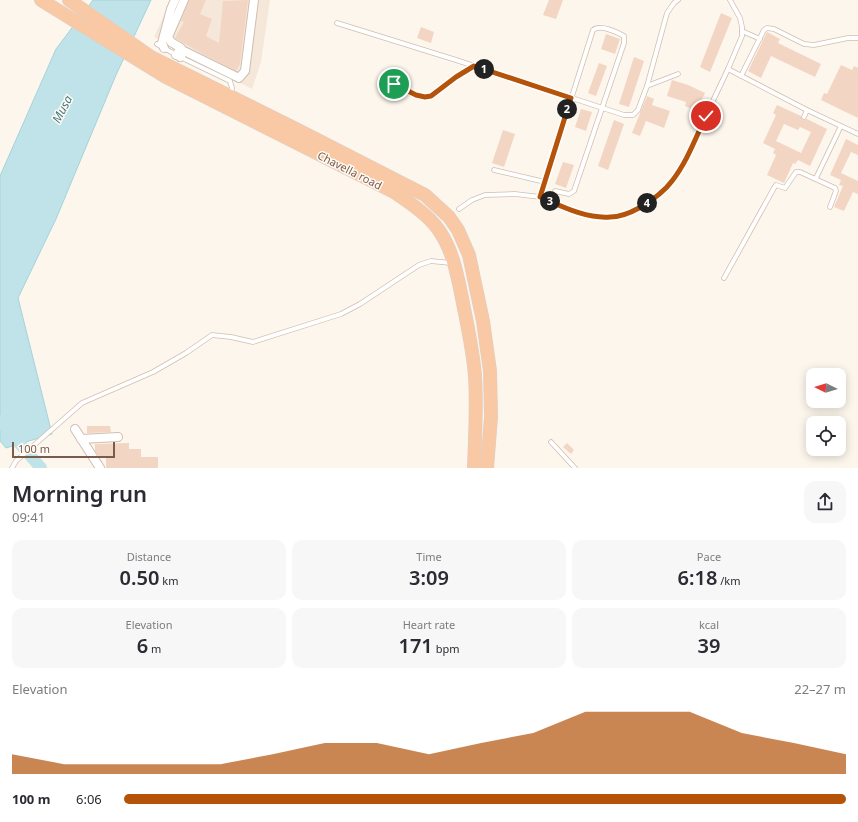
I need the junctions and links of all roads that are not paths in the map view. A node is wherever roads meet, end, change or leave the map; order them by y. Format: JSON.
{"nodes":[{"id":1,"x":41,"y":0,"type":"edge"},
{"id":2,"x":69,"y":0,"type":"edge"},
{"id":3,"x":175,"y":0,"type":"edge"},
{"id":4,"x":184,"y":0,"type":"edge"},
{"id":5,"x":254,"y":0,"type":"edge"},
{"id":6,"x":678,"y":0,"type":"edge"},
{"id":7,"x":730,"y":0,"type":"edge"},
{"id":8,"x":337,"y":23,"type":"dead end"},
{"id":9,"x":742,"y":31,"type":"junction"},
{"id":10,"x":858,"y":38,"type":"edge"},
{"id":11,"x":760,"y":39,"type":"junction"},
{"id":12,"x":171,"y":42,"type":"junction"},
{"id":13,"x":163,"y":48,"type":"junction"},
{"id":14,"x":176,"y":59,"type":"junction"},
{"id":15,"x":474,"y":66,"type":"junction"},
{"id":16,"x":728,"y":69,"type":"junction"},
{"id":17,"x":678,"y":74,"type":"dead end"},
{"id":18,"x":741,"y":76,"type":"junction"},
{"id":19,"x":394,"y":84,"type":"dead end"},
{"id":20,"x":647,"y":86,"type":"junction"},
{"id":21,"x":571,"y":98,"type":"junction"},
{"id":22,"x":601,"y":108,"type":"junction"},
{"id":23,"x":807,"y":110,"type":"junction"},
{"id":24,"x":804,"y":117,"type":"dead end"},
{"id":25,"x":841,"y":126,"type":"junction"},
{"id":26,"x":858,"y":134,"type":"edge"},
{"id":27,"x":494,"y":170,"type":"dead end"},
{"id":28,"x":816,"y":178,"type":"junction"},
{"id":29,"x":545,"y":182,"type":"junction"},
{"id":30,"x":554,"y":191,"type":"dead end"},
{"id":31,"x":540,"y":197,"type":"junction"},
{"id":32,"x":830,"y":208,"type":"dead end"},
{"id":33,"x":459,"y":209,"type":"dead end"},
{"id":34,"x":455,"y":264,"type":"junction"},
{"id":35,"x":724,"y":278,"type":"dead end"},
{"id":36,"x":75,"y":430,"type":"dead end"},
{"id":37,"x":118,"y":437,"type":"dead end"},
{"id":38,"x":81,"y":439,"type":"junction"},
{"id":39,"x":551,"y":442,"type":"dead end"},
{"id":40,"x":12,"y":468,"type":"edge"},
{"id":41,"x":100,"y":468,"type":"edge"},
{"id":42,"x":474,"y":468,"type":"edge"},
{"id":43,"x":487,"y":468,"type":"edge"},
{"id":44,"x":575,"y":468,"type":"edge"}],
"edges":[{"from":1,"to":14,"type":"highway","name":"Chavella road"},
{"from":2,"to":14,"type":"highway"},
{"from":3,"to":13,"type":"street"},
{"from":4,"to":12,"type":"street"},
{"from":5,"to":14,"type":"street"},
{"from":6,"to":20,"type":"lane"},
{"from":7,"to":9,"type":"lane"},
{"from":8,"to":15,"type":"lane"},
{"from":9,"to":11,"type":"lane"},
{"from":9,"to":16,"type":"lane"},
{"from":10,"to":11,"type":"lane"},
{"from":11,"to":18,"type":"lane"},
{"from":12,"to":13,"type":"street"},
{"from":12,"to":14,"type":"street"},
{"from":13,"to":14,"type":"lane"},
{"from":14,"to":34,"type":"highway","name":"Chavella road"},
{"from":14,"to":43,"type":"highway","name":"Chavella road"},
{"from":15,"to":19,"type":"lane"},
{"from":15,"to":21,"type":"lane"},
{"from":16,"to":18,"type":"lane"},
{"from":16,"to":31,"type":"lane"},
{"from":17,"to":20,"type":"lane"},
{"from":18,"to":23,"type":"lane"},
{"from":20,"to":22,"type":"lane"},
{"from":21,"to":22,"type":"lane"},
{"from":21,"to":22,"type":"lane"},
{"from":21,"to":29,"type":"lane"},
{"from":22,"to":30,"type":"lane"},
{"from":23,"to":24,"type":"lane"},
{"from":23,"to":25,"type":"lane"},
{"from":25,"to":26,"type":"lane"},
{"from":25,"to":28,"type":"lane"},
{"from":27,"to":29,"type":"lane"},
{"from":28,"to":32,"type":"lane"},
{"from":28,"to":35,"type":"lane"},
{"from":29,"to":31,"type":"lane"},
{"from":31,"to":33,"type":"lane"},
{"from":34,"to":40,"type":"lane"},
{"from":34,"to":42,"type":"highway","name":"Chavella road"},
{"from":36,"to":38,"type":"street"},
{"from":37,"to":38,"type":"street"},
{"from":38,"to":41,"type":"street"},
{"from":39,"to":44,"type":"lane"}]}
